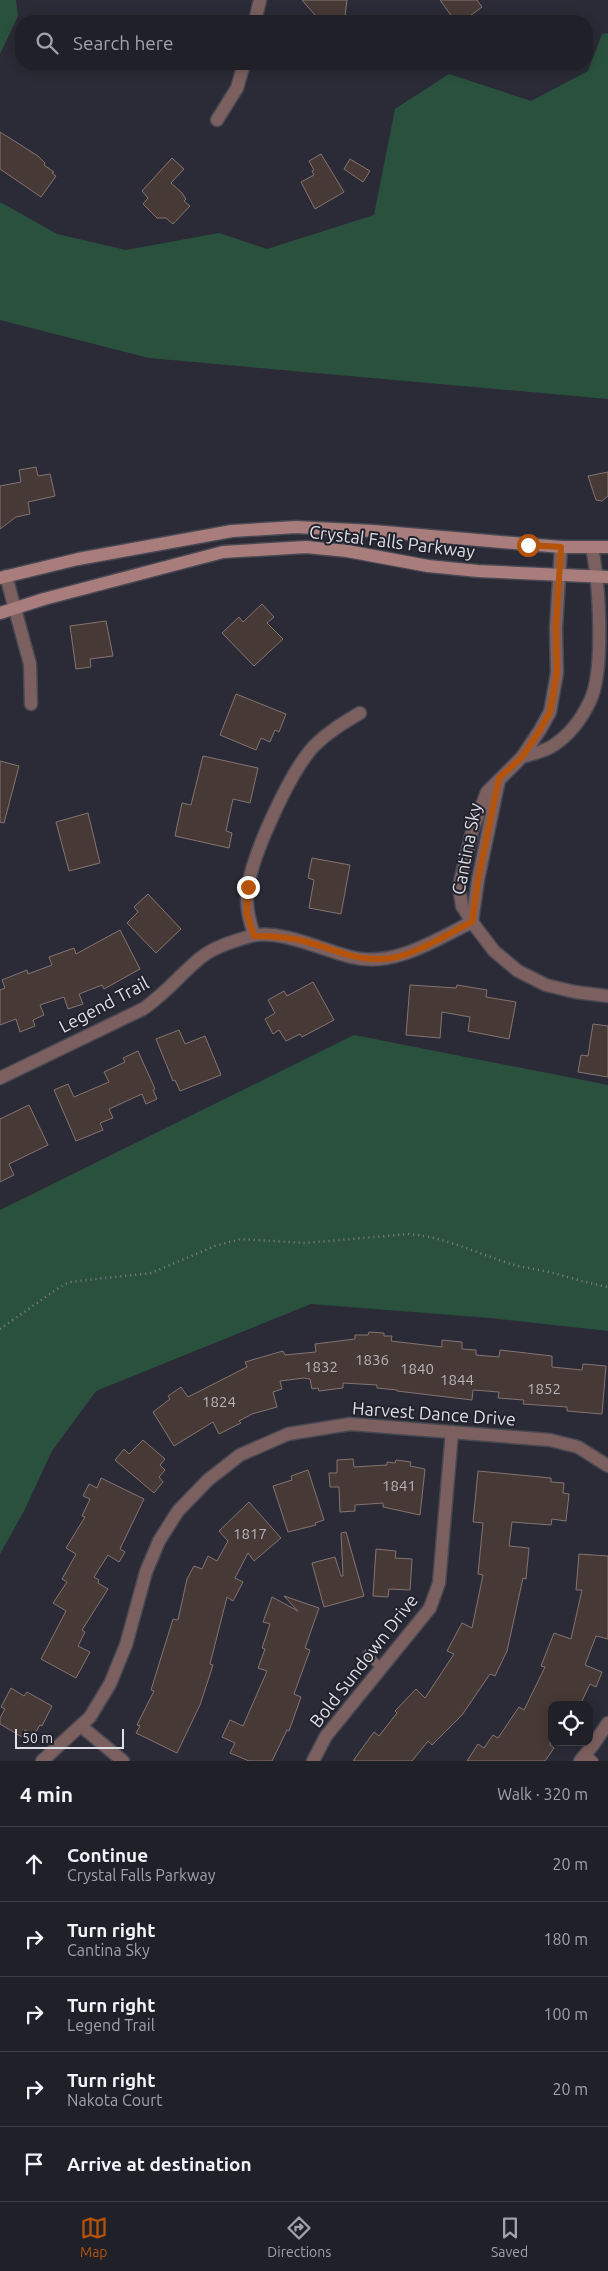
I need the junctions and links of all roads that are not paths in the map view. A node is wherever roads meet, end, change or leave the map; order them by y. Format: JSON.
{"nodes":[{"id":1,"x":260,"y":0,"type":"edge"},
{"id":2,"x":256,"y":15,"type":"edge"},
{"id":3,"x":242,"y":70,"type":"edge"},
{"id":4,"x":217,"y":120,"type":"dead end"},
{"id":5,"x":561,"y":547,"type":"junction"},
{"id":6,"x":608,"y":547,"type":"edge"},
{"id":7,"x":592,"y":548,"type":"junction"},
{"id":8,"x":559,"y":574,"type":"junction"},
{"id":9,"x":3,"y":577,"type":"edge"},
{"id":10,"x":603,"y":577,"type":"edge"},
{"id":11,"x":16,"y":608,"type":"junction"},
{"id":12,"x":0,"y":613,"type":"edge"},
{"id":13,"x":31,"y":704,"type":"dead end"},
{"id":14,"x":360,"y":713,"type":"dead end"},
{"id":15,"x":522,"y":757,"type":"junction"},
{"id":16,"x":499,"y":778,"type":"junction"},
{"id":17,"x":472,"y":922,"type":"junction"},
{"id":18,"x":254,"y":936,"type":"junction"},
{"id":19,"x":608,"y":996,"type":"edge"},
{"id":20,"x":0,"y":1078,"type":"edge"},
{"id":21,"x":452,"y":1432,"type":"junction"},
{"id":22,"x":608,"y":1466,"type":"edge"},
{"id":23,"x":367,"y":1654,"type":"dead end"},
{"id":24,"x":382,"y":1668,"type":"junction"},
{"id":25,"x":608,"y":1723,"type":"edge"},
{"id":26,"x":81,"y":1726,"type":"junction"},
{"id":27,"x":586,"y":1759,"type":"edge"},
{"id":28,"x":42,"y":1761,"type":"edge"},
{"id":29,"x":123,"y":1761,"type":"edge"},
{"id":30,"x":313,"y":1761,"type":"edge"}],
"edges":[{"from":1,"to":2,"type":"street"},
{"from":3,"to":4,"type":"street"},
{"from":5,"to":7,"type":"street","name":"Crystal Falls Parkway"},
{"from":5,"to":8,"type":"street","name":"Cantina Sky"},
{"from":5,"to":9,"type":"street","name":"Crystal Falls Parkway"},
{"from":6,"to":7,"type":"street","name":"Crystal Falls Parkway"},
{"from":7,"to":10,"type":"street","name":"Cantina Sky"},
{"from":8,"to":10,"type":"street","name":"Crystal Falls Parkway"},
{"from":8,"to":11,"type":"street","name":"Crystal Falls Parkway"},
{"from":8,"to":15,"type":"street","name":"Cantina Sky"},
{"from":9,"to":11,"type":"street"},
{"from":10,"to":15,"type":"street","name":"Cantina Sky"},
{"from":11,"to":12,"type":"street","name":"Crystal Falls Parkway"},
{"from":11,"to":13,"type":"street"},
{"from":14,"to":18,"type":"street"},
{"from":15,"to":16,"type":"street","name":"Cantina Sky"},
{"from":16,"to":17,"type":"street","name":"Cantina Sky"},
{"from":16,"to":17,"type":"street","name":"Cantina Sky"},
{"from":17,"to":18,"type":"street","name":"Legend Trail"},
{"from":17,"to":19,"type":"street"},
{"from":18,"to":20,"type":"street","name":"Legend Trail"},
{"from":21,"to":22,"type":"street","name":"Harvest Dance Drive"},
{"from":21,"to":24,"type":"street","name":"Bold Sundown Drive"},
{"from":21,"to":26,"type":"street","name":"Harvest Dance Drive"},
{"from":23,"to":24,"type":"lane"},
{"from":24,"to":30,"type":"street","name":"Bold Sundown Drive"},
{"from":25,"to":27,"type":"street"},
{"from":26,"to":28,"type":"street","name":"Harvest Dance Drive"},
{"from":26,"to":29,"type":"street"}]}
